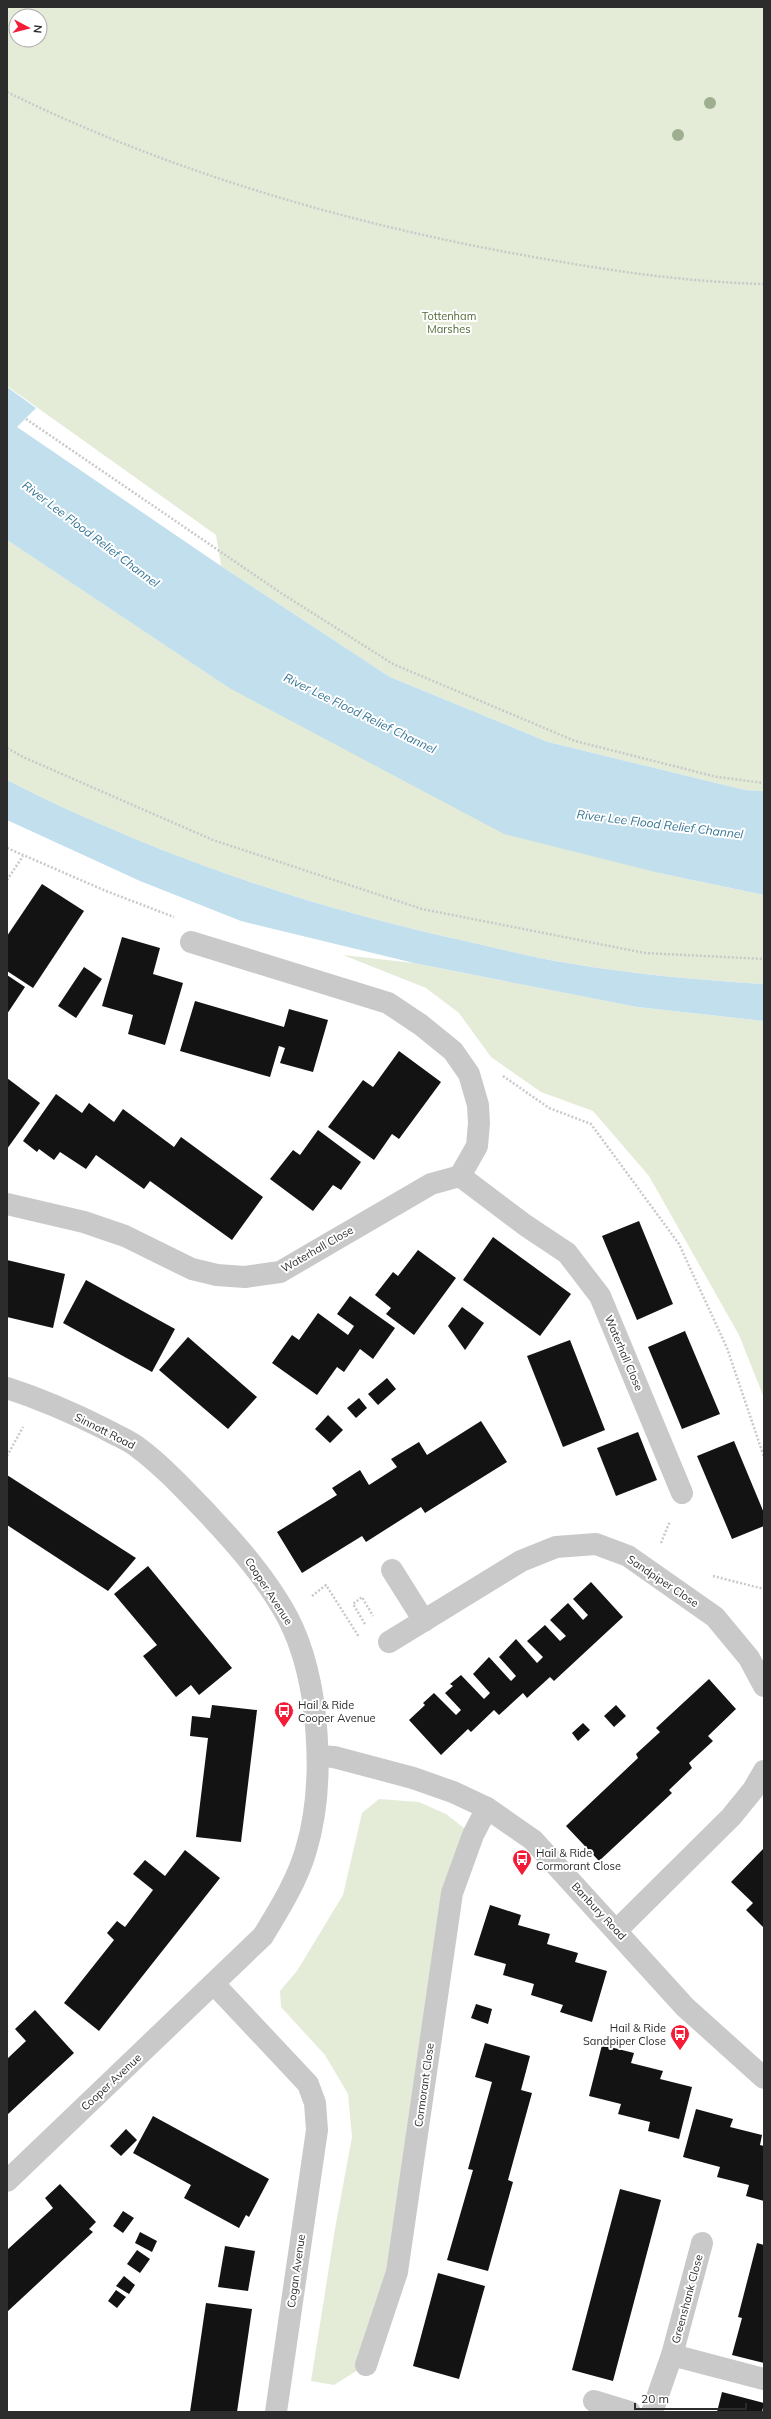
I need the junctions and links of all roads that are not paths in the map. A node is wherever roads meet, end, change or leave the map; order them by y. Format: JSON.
{"nodes":[{"id":1,"x":191,"y":942,"type":"dead end"},
{"id":2,"x":460,"y":1176,"type":"junction"},
{"id":3,"x":7,"y":1204,"type":"edge"},
{"id":4,"x":7,"y":1388,"type":"edge"},
{"id":5,"x":682,"y":1493,"type":"road end"},
{"id":6,"x":190,"y":1495,"type":"joint"},
{"id":7,"x":392,"y":1570,"type":"dead end"},
{"id":8,"x":424,"y":1621,"type":"junction"},
{"id":9,"x":389,"y":1642,"type":"road end"},
{"id":10,"x":764,"y":1686,"type":"edge"},
{"id":11,"x":318,"y":1756,"type":"junction"},
{"id":12,"x":764,"y":1771,"type":"edge"},
{"id":13,"x":487,"y":1808,"type":"junction"},
{"id":14,"x":617,"y":1930,"type":"junction"},
{"id":15,"x":214,"y":1984,"type":"junction"},
{"id":16,"x":764,"y":2078,"type":"edge"},
{"id":17,"x":7,"y":2181,"type":"edge"},
{"id":18,"x":702,"y":2244,"type":"dead end"},
{"id":19,"x":672,"y":2355,"type":"junction"},
{"id":20,"x":366,"y":2365,"type":"dead end"},
{"id":21,"x":764,"y":2379,"type":"edge"},
{"id":22,"x":594,"y":2401,"type":"dead end"},
{"id":23,"x":276,"y":2412,"type":"edge"},
{"id":24,"x":630,"y":2412,"type":"edge"},
{"id":25,"x":652,"y":2412,"type":"edge"}],
"edges":[{"from":1,"to":2,"type":"street"},
{"from":2,"to":3,"type":"street","name":"Waterhall Close"},
{"from":2,"to":5,"type":"street","name":"Waterhall Close"},
{"from":4,"to":6,"type":"street","name":"Sinnott Road"},
{"from":6,"to":11,"type":"street","name":"Cooper Avenue"},
{"from":7,"to":8,"type":"street"},
{"from":8,"to":9,"type":"street","name":"Sandpiper Close"},
{"from":8,"to":10,"type":"street","name":"Sandpiper Close"},
{"from":11,"to":13,"type":"street","name":"Banbury Road"},
{"from":11,"to":15,"type":"street","name":"Cooper Avenue"},
{"from":12,"to":14,"type":"street"},
{"from":13,"to":14,"type":"street","name":"Banbury Road"},
{"from":13,"to":20,"type":"street","name":"Cormorant Close"},
{"from":14,"to":16,"type":"street","name":"Banbury Road"},
{"from":15,"to":17,"type":"street","name":"Cooper Avenue"},
{"from":15,"to":23,"type":"street","name":"Cogan Avenue"},
{"from":18,"to":19,"type":"street","name":"Greenshank Close"},
{"from":19,"to":21,"type":"street","name":"Greenshank Close"},
{"from":19,"to":25,"type":"street","name":"Greenshank Close"},
{"from":22,"to":24,"type":"street"}]}
